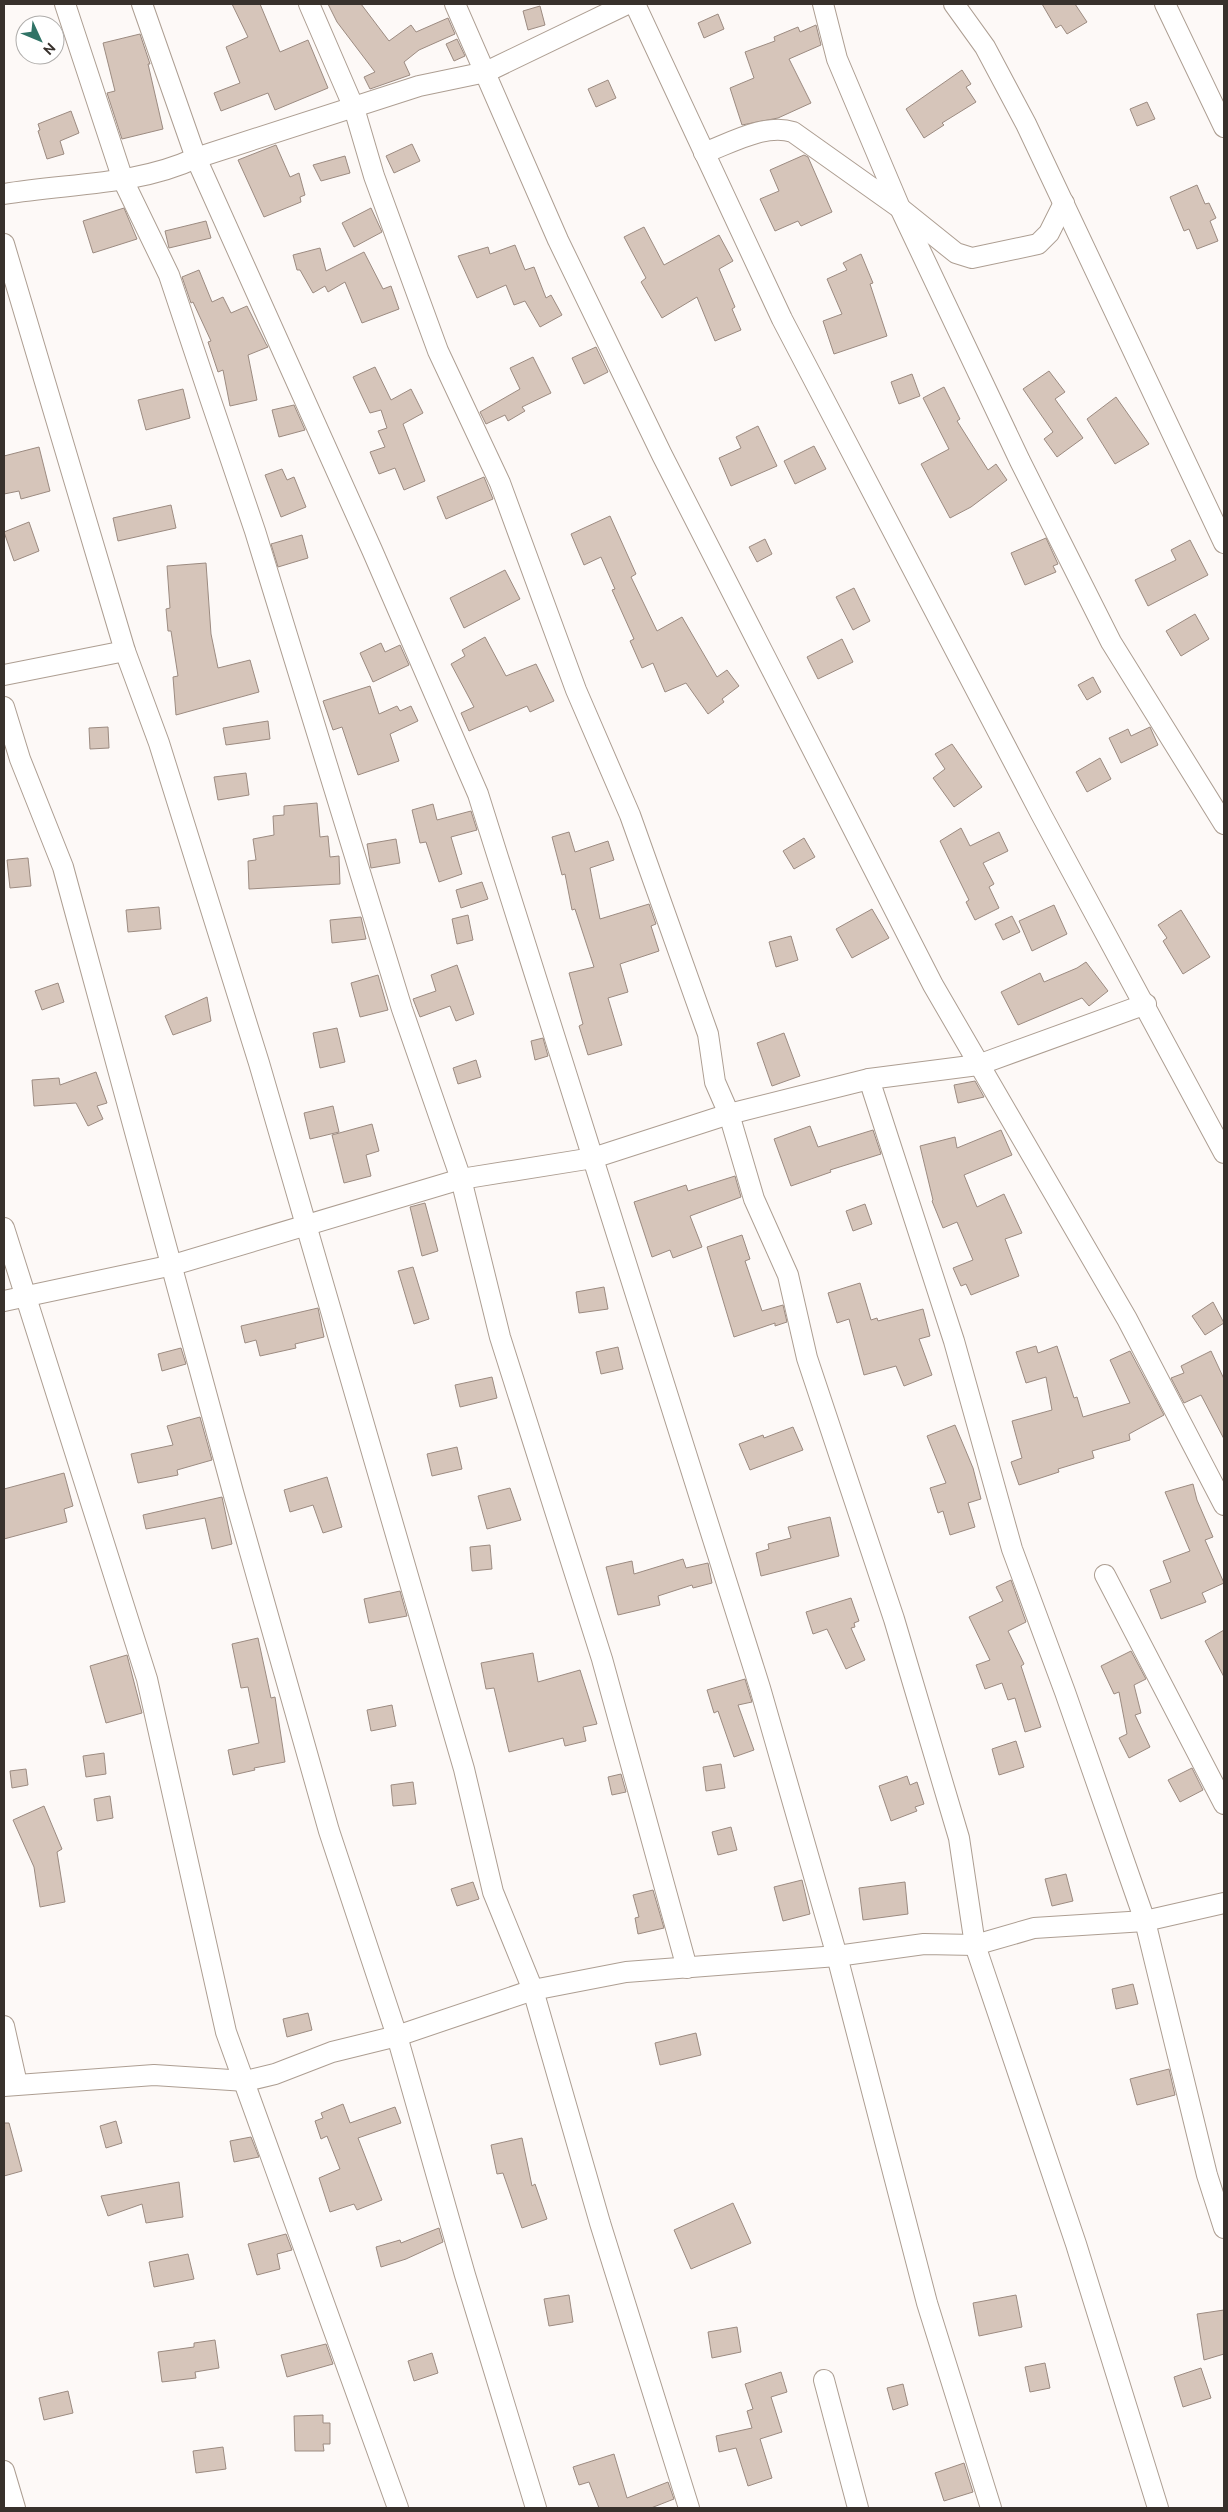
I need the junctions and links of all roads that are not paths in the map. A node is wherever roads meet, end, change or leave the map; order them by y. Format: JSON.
{"nodes":[{"id":1,"x":64,"y":4,"type":"edge"},
{"id":2,"x":142,"y":4,"type":"edge"},
{"id":3,"x":309,"y":4,"type":"edge"},
{"id":4,"x":455,"y":4,"type":"edge"},
{"id":5,"x":627,"y":4,"type":"edge"},
{"id":6,"x":635,"y":4,"type":"edge"},
{"id":7,"x":823,"y":4,"type":"edge"},
{"id":8,"x":954,"y":4,"type":"edge"},
{"id":9,"x":1165,"y":4,"type":"edge"},
{"id":10,"x":486,"y":72,"type":"junction"},
{"id":11,"x":354,"y":108,"type":"junction"},
{"id":12,"x":1223,"y":122,"type":"edge"},
{"id":13,"x":704,"y":153,"type":"junction"},
{"id":14,"x":196,"y":158,"type":"junction"},
{"id":15,"x":123,"y":180,"type":"junction"},
{"id":16,"x":4,"y":194,"type":"edge"},
{"id":17,"x":1064,"y":203,"type":"junction"},
{"id":18,"x":900,"y":208,"type":"junction"},
{"id":19,"x":4,"y":244,"type":"edge"},
{"id":20,"x":1224,"y":543,"type":"edge"},
{"id":21,"x":125,"y":651,"type":"junction"},
{"id":22,"x":4,"y":675,"type":"edge"},
{"id":23,"x":4,"y":708,"type":"edge"},
{"id":24,"x":1224,"y":824,"type":"edge"},
{"id":25,"x":1146,"y":1004,"type":"junction"},
{"id":26,"x":978,"y":1065,"type":"junction"},
{"id":27,"x":869,"y":1079,"type":"junction"},
{"id":28,"x":729,"y":1114,"type":"junction"},
{"id":29,"x":1224,"y":1153,"type":"edge"},
{"id":30,"x":592,"y":1158,"type":"junction"},
{"id":31,"x":461,"y":1178,"type":"junction"},
{"id":32,"x":306,"y":1224,"type":"junction"},
{"id":33,"x":4,"y":1228,"type":"edge"},
{"id":34,"x":173,"y":1265,"type":"junction"},
{"id":35,"x":25,"y":1296,"type":"junction"},
{"id":36,"x":4,"y":1301,"type":"edge"},
{"id":37,"x":1224,"y":1505,"type":"edge"},
{"id":38,"x":1105,"y":1576,"type":"dead end"},
{"id":39,"x":1224,"y":1804,"type":"edge"},
{"id":40,"x":1224,"y":1903,"type":"edge"},
{"id":41,"x":1145,"y":1921,"type":"junction"},
{"id":42,"x":975,"y":1944,"type":"junction"},
{"id":43,"x":836,"y":1956,"type":"junction"},
{"id":44,"x":687,"y":1968,"type":"junction"},
{"id":45,"x":533,"y":1990,"type":"junction"},
{"id":46,"x":4,"y":2026,"type":"edge"},
{"id":47,"x":398,"y":2036,"type":"junction"},
{"id":48,"x":246,"y":2081,"type":"junction"},
{"id":49,"x":10,"y":2085,"type":"edge"},
{"id":50,"x":1224,"y":2228,"type":"edge"},
{"id":51,"x":824,"y":2380,"type":"dead end"},
{"id":52,"x":4,"y":2471,"type":"edge"},
{"id":53,"x":15,"y":2508,"type":"edge"},
{"id":54,"x":398,"y":2508,"type":"edge"},
{"id":55,"x":536,"y":2508,"type":"edge"},
{"id":56,"x":688,"y":2508,"type":"edge"},
{"id":57,"x":858,"y":2508,"type":"edge"},
{"id":58,"x":991,"y":2508,"type":"edge"},
{"id":59,"x":1158,"y":2508,"type":"edge"}],
"edges":[{"from":1,"to":15,"type":"street"},
{"from":2,"to":14,"type":"street"},
{"from":3,"to":11,"type":"street"},
{"from":4,"to":10,"type":"street"},
{"from":5,"to":10,"type":"street"},
{"from":6,"to":13,"type":"street"},
{"from":7,"to":18,"type":"street"},
{"from":8,"to":17,"type":"street"},
{"from":9,"to":12,"type":"street"},
{"from":10,"to":11,"type":"street"},
{"from":10,"to":26,"type":"street"},
{"from":11,"to":14,"type":"street"},
{"from":11,"to":28,"type":"street"},
{"from":13,"to":18,"type":"street"},
{"from":13,"to":25,"type":"street"},
{"from":14,"to":15,"type":"street"},
{"from":14,"to":30,"type":"street"},
{"from":15,"to":16,"type":"street"},
{"from":15,"to":31,"type":"street"},
{"from":17,"to":18,"type":"street"},
{"from":17,"to":20,"type":"street"},
{"from":18,"to":24,"type":"street"},
{"from":19,"to":21,"type":"street"},
{"from":21,"to":22,"type":"street"},
{"from":21,"to":32,"type":"street"},
{"from":23,"to":34,"type":"street"},
{"from":25,"to":26,"type":"street"},
{"from":25,"to":29,"type":"street"},
{"from":26,"to":27,"type":"street"},
{"from":26,"to":37,"type":"street"},
{"from":27,"to":28,"type":"street"},
{"from":27,"to":41,"type":"street"},
{"from":28,"to":30,"type":"street"},
{"from":28,"to":42,"type":"street"},
{"from":30,"to":31,"type":"street"},
{"from":30,"to":43,"type":"street"},
{"from":31,"to":32,"type":"street"},
{"from":31,"to":44,"type":"street"},
{"from":32,"to":34,"type":"street"},
{"from":32,"to":45,"type":"street"},
{"from":33,"to":35,"type":"street"},
{"from":34,"to":35,"type":"street"},
{"from":34,"to":47,"type":"street"},
{"from":35,"to":36,"type":"street"},
{"from":35,"to":48,"type":"street"},
{"from":38,"to":39,"type":"street"},
{"from":40,"to":41,"type":"street"},
{"from":41,"to":42,"type":"street"},
{"from":41,"to":50,"type":"street"},
{"from":42,"to":43,"type":"street"},
{"from":42,"to":59,"type":"street"},
{"from":43,"to":44,"type":"street"},
{"from":43,"to":58,"type":"street"},
{"from":44,"to":45,"type":"street"},
{"from":45,"to":47,"type":"street"},
{"from":45,"to":56,"type":"street"},
{"from":46,"to":49,"type":"street"},
{"from":47,"to":48,"type":"street"},
{"from":47,"to":55,"type":"street"},
{"from":48,"to":49,"type":"street"},
{"from":48,"to":54,"type":"street"},
{"from":51,"to":57,"type":"street"},
{"from":52,"to":53,"type":"street"}]}
